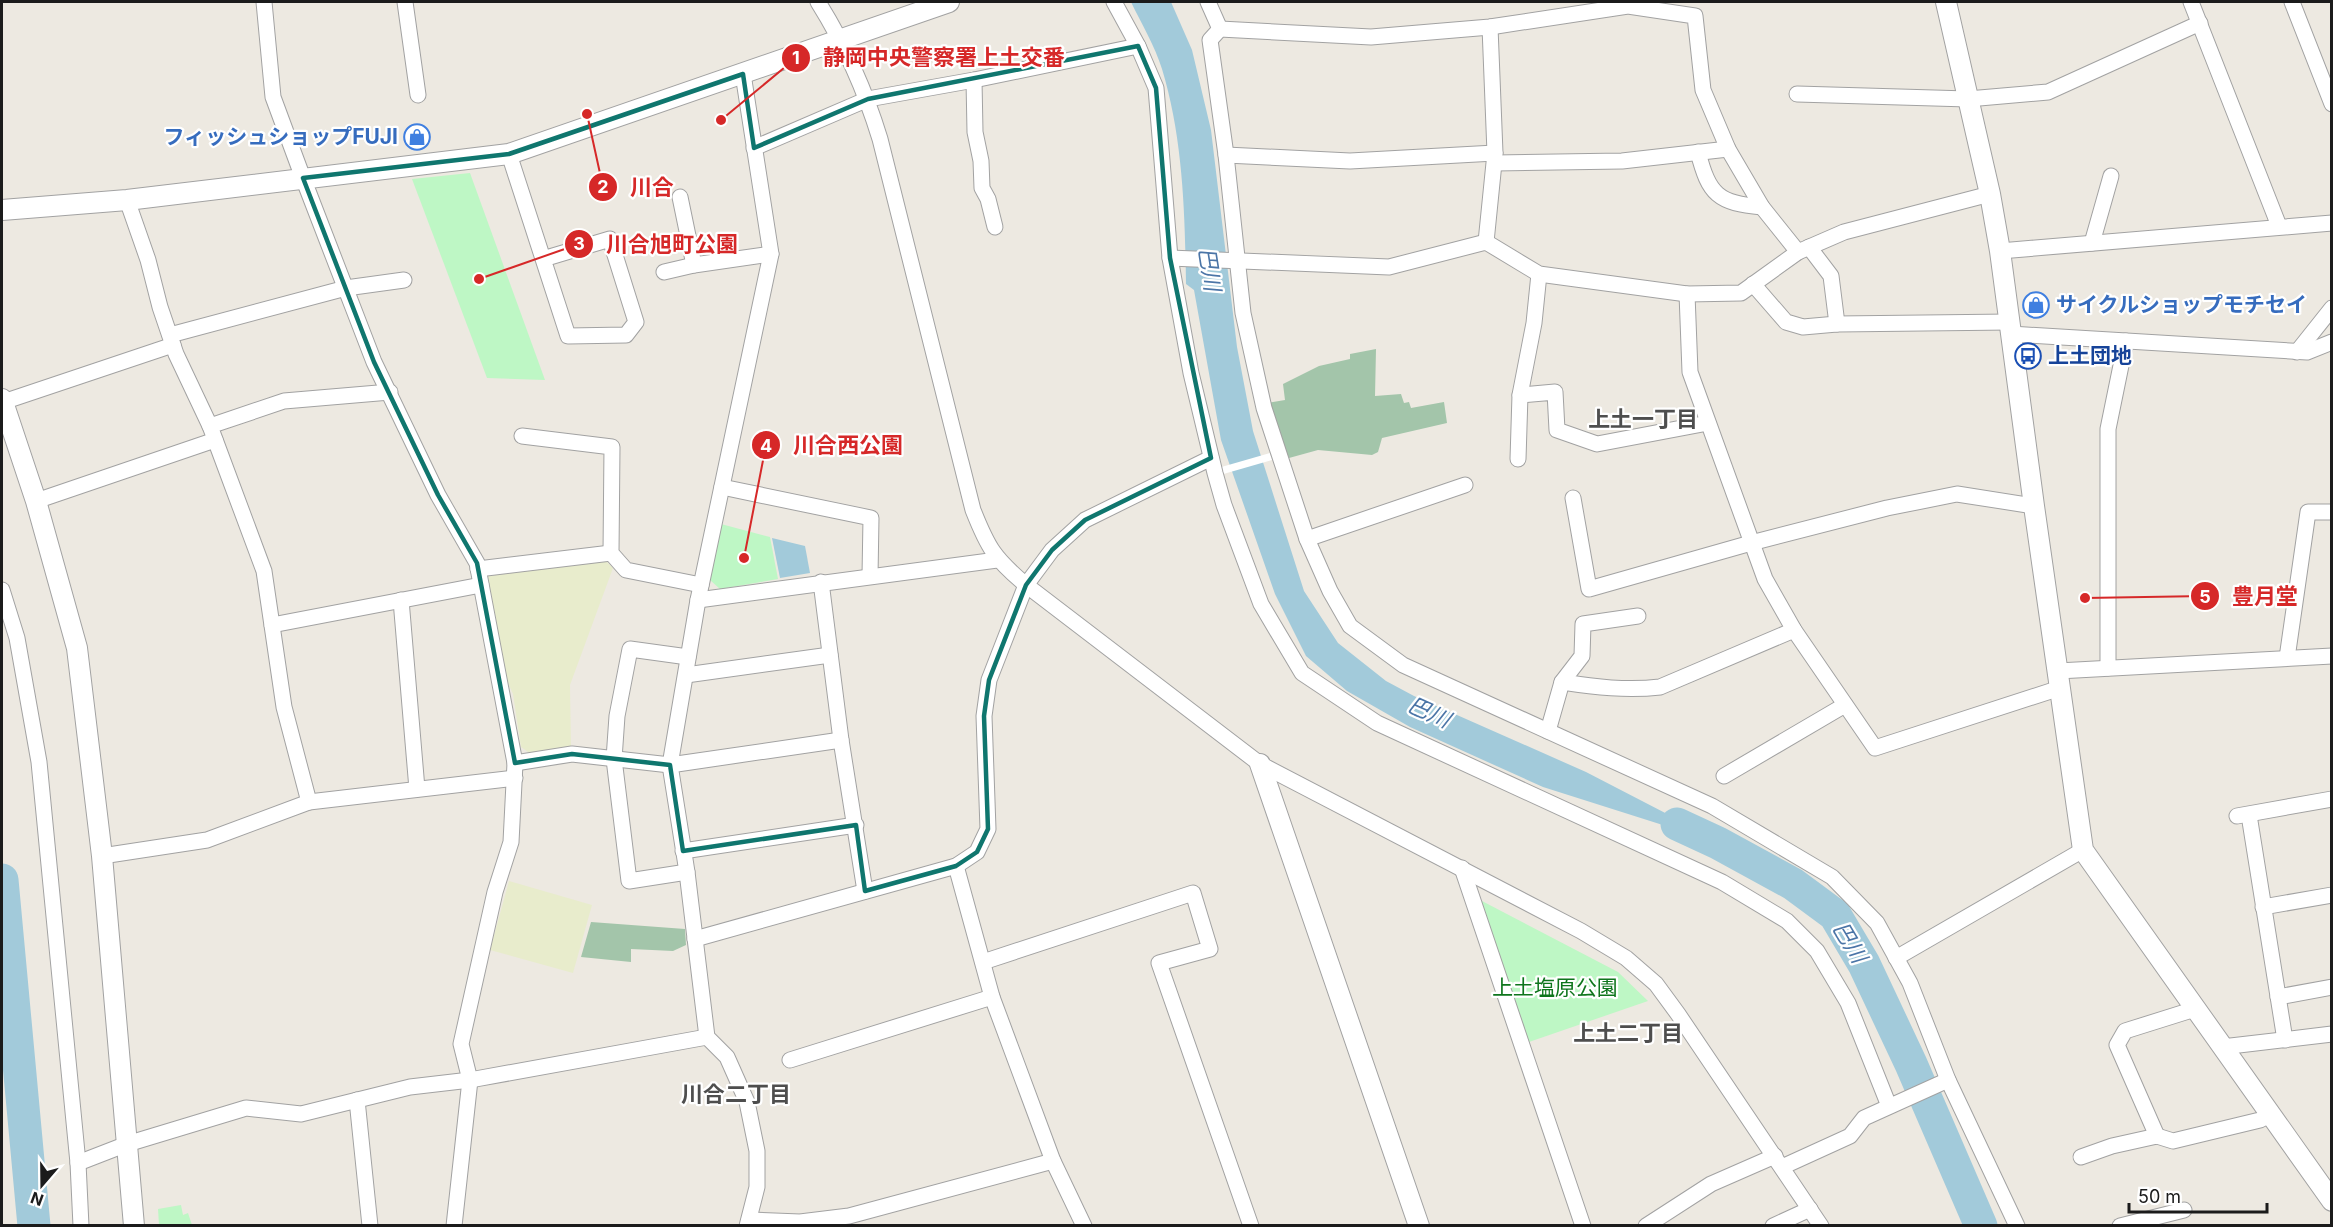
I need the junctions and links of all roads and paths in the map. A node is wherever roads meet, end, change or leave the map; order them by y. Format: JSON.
{"nodes":[{"id":1,"x":264,"y":2,"type":"edge"},
{"id":2,"x":405,"y":2,"type":"edge"},
{"id":3,"x":818,"y":2,"type":"edge"},
{"id":4,"x":949,"y":2,"type":"edge"},
{"id":5,"x":1114,"y":2,"type":"edge"},
{"id":6,"x":1208,"y":2,"type":"edge"},
{"id":7,"x":1946,"y":2,"type":"edge"},
{"id":8,"x":2191,"y":2,"type":"edge"},
{"id":9,"x":2292,"y":2,"type":"edge"},
{"id":10,"x":1628,"y":4,"type":"edge"},
{"id":11,"x":2200,"y":23,"type":"junction"},
{"id":12,"x":1490,"y":27,"type":"junction"},
{"id":13,"x":1220,"y":29,"type":"junction"},
{"id":14,"x":841,"y":39,"type":"junction"},
{"id":15,"x":1138,"y":46,"type":"junction"},
{"id":16,"x":743,"y":74,"type":"junction"},
{"id":17,"x":974,"y":80,"type":"junction"},
{"id":18,"x":1797,"y":94,"type":"dead end"},
{"id":19,"x":418,"y":95,"type":"dead end"},
{"id":20,"x":868,"y":99,"type":"junction"},
{"id":21,"x":1968,"y":99,"type":"junction"},
{"id":22,"x":2331,"y":104,"type":"edge"},
{"id":23,"x":754,"y":148,"type":"junction"},
{"id":24,"x":1728,"y":149,"type":"junction"},
{"id":25,"x":1698,"y":152,"type":"junction"},
{"id":26,"x":509,"y":154,"type":"junction"},
{"id":27,"x":1226,"y":155,"type":"junction"},
{"id":28,"x":1495,"y":158,"type":"junction"},
{"id":29,"x":2111,"y":176,"type":"dead end"},
{"id":30,"x":303,"y":178,"type":"junction"},
{"id":31,"x":1990,"y":194,"type":"junction"},
{"id":32,"x":680,"y":197,"type":"dead end"},
{"id":33,"x":127,"y":200,"type":"junction"},
{"id":34,"x":1762,"y":207,"type":"junction"},
{"id":35,"x":2,"y":210,"type":"edge"},
{"id":36,"x":2331,"y":223,"type":"edge"},
{"id":37,"x":2279,"y":226,"type":"junction"},
{"id":38,"x":995,"y":227,"type":"dead end"},
{"id":39,"x":1486,"y":242,"type":"junction"},
{"id":40,"x":2092,"y":243,"type":"junction"},
{"id":41,"x":1803,"y":249,"type":"junction"},
{"id":42,"x":2000,"y":251,"type":"junction"},
{"id":43,"x":771,"y":254,"type":"junction"},
{"id":44,"x":1173,"y":258,"type":"junction"},
{"id":45,"x":543,"y":259,"type":"junction"},
{"id":46,"x":1234,"y":260,"type":"junction"},
{"id":47,"x":694,"y":265,"type":"junction"},
{"id":48,"x":664,"y":272,"type":"dead end"},
{"id":49,"x":1539,"y":274,"type":"junction"},
{"id":50,"x":404,"y":280,"type":"dead end"},
{"id":51,"x":1754,"y":284,"type":"junction"},
{"id":52,"x":346,"y":288,"type":"junction"},
{"id":53,"x":1687,"y":294,"type":"junction"},
{"id":54,"x":2331,"y":308,"type":"edge"},
{"id":55,"x":1838,"y":324,"type":"junction"},
{"id":56,"x":2011,"y":328,"type":"junction"},
{"id":57,"x":171,"y":340,"type":"junction"},
{"id":58,"x":2126,"y":341,"type":"junction"},
{"id":59,"x":2331,"y":342,"type":"edge"},
{"id":60,"x":2297,"y":352,"type":"junction"},
{"id":61,"x":390,"y":392,"type":"junction"},
{"id":62,"x":1520,"y":395,"type":"junction"},
{"id":63,"x":2,"y":401,"type":"edge"},
{"id":64,"x":1708,"y":423,"type":"junction"},
{"id":65,"x":213,"y":433,"type":"junction"},
{"id":66,"x":522,"y":436,"type":"dead end"},
{"id":67,"x":1211,"y":458,"type":"junction"},
{"id":68,"x":1518,"y":459,"type":"dead end"},
{"id":69,"x":1465,"y":485,"type":"dead end"},
{"id":70,"x":722,"y":487,"type":"junction"},
{"id":71,"x":1573,"y":498,"type":"dead end"},
{"id":72,"x":36,"y":501,"type":"junction"},
{"id":73,"x":2034,"y":506,"type":"junction"},
{"id":74,"x":2331,"y":512,"type":"edge"},
{"id":75,"x":1307,"y":539,"type":"junction"},
{"id":76,"x":1751,"y":543,"type":"junction"},
{"id":77,"x":611,"y":553,"type":"junction"},
{"id":78,"x":997,"y":560,"type":"junction"},
{"id":79,"x":478,"y":569,"type":"junction"},
{"id":80,"x":870,"y":576,"type":"junction"},
{"id":81,"x":821,"y":582,"type":"junction"},
{"id":82,"x":481,"y":585,"type":"junction"},
{"id":83,"x":1026,"y":585,"type":"junction"},
{"id":84,"x":2,"y":590,"type":"edge"},
{"id":85,"x":700,"y":593,"type":"junction"},
{"id":86,"x":401,"y":600,"type":"junction"},
{"id":87,"x":1638,"y":616,"type":"dead end"},
{"id":88,"x":272,"y":624,"type":"junction"},
{"id":89,"x":1794,"y":630,"type":"junction"},
{"id":90,"x":830,"y":655,"type":"junction"},
{"id":91,"x":2331,"y":656,"type":"edge"},
{"id":92,"x":688,"y":657,"type":"junction"},
{"id":93,"x":2287,"y":658,"type":"junction"},
{"id":94,"x":2108,"y":668,"type":"junction"},
{"id":95,"x":686,"y":675,"type":"junction"},
{"id":96,"x":2059,"y":680,"type":"junction"},
{"id":97,"x":1562,"y":682,"type":"junction"},
{"id":98,"x":1845,"y":705,"type":"junction"},
{"id":99,"x":1548,"y":731,"type":"junction"},
{"id":100,"x":842,"y":740,"type":"junction"},
{"id":101,"x":614,"y":759,"type":"junction"},
{"id":102,"x":1260,"y":764,"type":"junction"},
{"id":103,"x":670,"y":765,"type":"junction"},
{"id":104,"x":515,"y":770,"type":"junction"},
{"id":105,"x":1724,"y":776,"type":"dead end"},
{"id":106,"x":417,"y":789,"type":"junction"},
{"id":107,"x":2331,"y":799,"type":"edge"},
{"id":108,"x":309,"y":802,"type":"junction"},
{"id":109,"x":856,"y":825,"type":"junction"},
{"id":110,"x":2083,"y":850,"type":"junction"},
{"id":111,"x":683,"y":851,"type":"junction"},
{"id":112,"x":102,"y":856,"type":"junction"},
{"id":113,"x":956,"y":866,"type":"junction"},
{"id":114,"x":1462,"y":868,"type":"junction"},
{"id":115,"x":687,"y":872,"type":"junction"},
{"id":116,"x":866,"y":891,"type":"junction"},
{"id":117,"x":2331,"y":895,"type":"edge"},
{"id":118,"x":2264,"y":907,"type":"junction"},
{"id":119,"x":695,"y":939,"type":"junction"},
{"id":120,"x":1896,"y":958,"type":"junction"},
{"id":121,"x":982,"y":962,"type":"junction"},
{"id":122,"x":2331,"y":987,"type":"edge"},
{"id":123,"x":992,"y":997,"type":"junction"},
{"id":124,"x":2278,"y":997,"type":"junction"},
{"id":125,"x":2195,"y":1009,"type":"junction"},
{"id":126,"x":2331,"y":1034,"type":"edge"},
{"id":127,"x":707,"y":1037,"type":"junction"},
{"id":128,"x":2285,"y":1040,"type":"junction"},
{"id":129,"x":2222,"y":1047,"type":"junction"},
{"id":130,"x":790,"y":1060,"type":"dead end"},
{"id":131,"x":470,"y":1080,"type":"junction"},
{"id":132,"x":1948,"y":1080,"type":"junction"},
{"id":133,"x":357,"y":1100,"type":"junction"},
{"id":134,"x":1889,"y":1106,"type":"junction"},
{"id":135,"x":2270,"y":1115,"type":"junction"},
{"id":136,"x":2157,"y":1136,"type":"junction"},
{"id":137,"x":127,"y":1144,"type":"junction"},
{"id":138,"x":2081,"y":1156,"type":"dead end"},
{"id":139,"x":1053,"y":1161,"type":"junction"},
{"id":140,"x":1778,"y":1162,"type":"junction"},
{"id":141,"x":78,"y":1163,"type":"junction"},
{"id":142,"x":2331,"y":1201,"type":"edge"},
{"id":143,"x":1810,"y":1209,"type":"junction"},
{"id":144,"x":2184,"y":1210,"type":"dead end"},
{"id":145,"x":748,"y":1223,"type":"edge"},
{"id":146,"x":81,"y":1226,"type":"edge"},
{"id":147,"x":134,"y":1226,"type":"edge"},
{"id":148,"x":370,"y":1226,"type":"edge"},
{"id":149,"x":454,"y":1226,"type":"edge"},
{"id":150,"x":1084,"y":1226,"type":"edge"},
{"id":151,"x":1251,"y":1226,"type":"edge"},
{"id":152,"x":1419,"y":1226,"type":"edge"},
{"id":153,"x":1583,"y":1226,"type":"edge"},
{"id":154,"x":1646,"y":1226,"type":"edge"},
{"id":155,"x":1773,"y":1226,"type":"edge"},
{"id":156,"x":1821,"y":1226,"type":"edge"},
{"id":157,"x":2017,"y":1226,"type":"edge"},
{"id":158,"x":2120,"y":1226,"type":"edge"}],
"edges":[{"from":1,"to":30,"type":"street"},
{"from":2,"to":19,"type":"street"},
{"from":3,"to":14,"type":"street"},
{"from":4,"to":14,"type":"street"},
{"from":5,"to":15,"type":"street"},
{"from":6,"to":13,"type":"street"},
{"from":7,"to":21,"type":"street"},
{"from":8,"to":11,"type":"street"},
{"from":9,"to":22,"type":"street"},
{"from":10,"to":12,"type":"street"},
{"from":10,"to":24,"type":"street"},
{"from":11,"to":21,"type":"street"},
{"from":11,"to":37,"type":"street"},
{"from":12,"to":13,"type":"street"},
{"from":12,"to":28,"type":"street"},
{"from":13,"to":27,"type":"street"},
{"from":14,"to":16,"type":"street"},
{"from":14,"to":20,"type":"street"},
{"from":15,"to":17,"type":"street"},
{"from":15,"to":44,"type":"street"},
{"from":16,"to":23,"type":"street"},
{"from":16,"to":26,"type":"street"},
{"from":17,"to":20,"type":"street"},
{"from":17,"to":38,"type":"street"},
{"from":18,"to":21,"type":"street"},
{"from":20,"to":23,"type":"street"},
{"from":20,"to":78,"type":"street"},
{"from":21,"to":31,"type":"street"},
{"from":23,"to":43,"type":"street"},
{"from":24,"to":25,"type":"street"},
{"from":24,"to":34,"type":"street"},
{"from":25,"to":28,"type":"street"},
{"from":25,"to":34,"type":"street"},
{"from":26,"to":30,"type":"street"},
{"from":26,"to":45,"type":"street"},
{"from":27,"to":28,"type":"street"},
{"from":27,"to":46,"type":"street"},
{"from":28,"to":39,"type":"street"},
{"from":29,"to":40,"type":"street"},
{"from":30,"to":33,"type":"street"},
{"from":30,"to":52,"type":"street"},
{"from":31,"to":41,"type":"street"},
{"from":31,"to":42,"type":"street"},
{"from":32,"to":47,"type":"street"},
{"from":33,"to":35,"type":"street"},
{"from":33,"to":57,"type":"street"},
{"from":34,"to":41,"type":"street"},
{"from":36,"to":37,"type":"street"},
{"from":37,"to":40,"type":"street"},
{"from":39,"to":46,"type":"street"},
{"from":39,"to":49,"type":"street"},
{"from":40,"to":42,"type":"street"},
{"from":41,"to":51,"type":"street"},
{"from":41,"to":55,"type":"street"},
{"from":42,"to":56,"type":"street"},
{"from":43,"to":47,"type":"street"},
{"from":43,"to":70,"type":"street"},
{"from":44,"to":46,"type":"street"},
{"from":44,"to":67,"type":"street"},
{"from":45,"to":45,"type":"street"},
{"from":46,"to":75,"type":"street"},
{"from":47,"to":48,"type":"street"},
{"from":49,"to":53,"type":"street"},
{"from":49,"to":62,"type":"street"},
{"from":50,"to":52,"type":"street"},
{"from":51,"to":53,"type":"street"},
{"from":51,"to":55,"type":"street"},
{"from":52,"to":57,"type":"street"},
{"from":52,"to":61,"type":"street"},
{"from":53,"to":64,"type":"street"},
{"from":54,"to":60,"type":"street"},
{"from":55,"to":56,"type":"street"},
{"from":56,"to":58,"type":"street"},
{"from":56,"to":73,"type":"street"},
{"from":57,"to":63,"type":"street"},
{"from":57,"to":65,"type":"street"},
{"from":58,"to":60,"type":"street"},
{"from":58,"to":94,"type":"street"},
{"from":59,"to":60,"type":"street"},
{"from":61,"to":65,"type":"street"},
{"from":61,"to":79,"type":"street"},
{"from":62,"to":64,"type":"street"},
{"from":62,"to":68,"type":"street"},
{"from":63,"to":72,"type":"street"},
{"from":64,"to":76,"type":"street"},
{"from":65,"to":72,"type":"street"},
{"from":65,"to":88,"type":"street"},
{"from":66,"to":77,"type":"street"},
{"from":67,"to":83,"type":"street"},
{"from":67,"to":134,"type":"street"},
{"from":69,"to":75,"type":"street"},
{"from":70,"to":80,"type":"street"},
{"from":70,"to":85,"type":"street"},
{"from":71,"to":76,"type":"street"},
{"from":72,"to":112,"type":"street"},
{"from":73,"to":76,"type":"street"},
{"from":73,"to":96,"type":"street"},
{"from":74,"to":93,"type":"street"},
{"from":75,"to":99,"type":"street"},
{"from":76,"to":89,"type":"street"},
{"from":77,"to":79,"type":"street"},
{"from":77,"to":85,"type":"street"},
{"from":78,"to":80,"type":"street"},
{"from":78,"to":83,"type":"street"},
{"from":79,"to":82,"type":"street"},
{"from":80,"to":81,"type":"street"},
{"from":81,"to":85,"type":"street"},
{"from":81,"to":90,"type":"street"},
{"from":82,"to":86,"type":"street"},
{"from":82,"to":104,"type":"street"},
{"from":83,"to":102,"type":"street"},
{"from":83,"to":113,"type":"street"},
{"from":84,"to":141,"type":"street"},
{"from":85,"to":92,"type":"street"},
{"from":86,"to":88,"type":"street"},
{"from":86,"to":106,"type":"street"},
{"from":87,"to":97,"type":"street"},
{"from":88,"to":108,"type":"street"},
{"from":89,"to":97,"type":"street"},
{"from":89,"to":98,"type":"street"},
{"from":90,"to":95,"type":"street"},
{"from":90,"to":100,"type":"street"},
{"from":91,"to":93,"type":"street"},
{"from":92,"to":95,"type":"street"},
{"from":92,"to":101,"type":"street"},
{"from":93,"to":94,"type":"street"},
{"from":94,"to":96,"type":"street"},
{"from":95,"to":103,"type":"street"},
{"from":96,"to":98,"type":"street"},
{"from":96,"to":110,"type":"street"},
{"from":97,"to":99,"type":"street"},
{"from":98,"to":105,"type":"street"},
{"from":99,"to":120,"type":"street"},
{"from":100,"to":103,"type":"street"},
{"from":100,"to":109,"type":"street"},
{"from":101,"to":103,"type":"street"},
{"from":101,"to":104,"type":"street"},
{"from":101,"to":115,"type":"street"},
{"from":102,"to":114,"type":"street"},
{"from":102,"to":152,"type":"street"},
{"from":103,"to":111,"type":"street"},
{"from":104,"to":106,"type":"street"},
{"from":104,"to":131,"type":"street"},
{"from":106,"to":108,"type":"street"},
{"from":107,"to":118,"type":"street"},
{"from":108,"to":112,"type":"street"},
{"from":109,"to":111,"type":"street"},
{"from":109,"to":116,"type":"street"},
{"from":110,"to":120,"type":"street"},
{"from":110,"to":125,"type":"street"},
{"from":111,"to":115,"type":"street"},
{"from":112,"to":137,"type":"street"},
{"from":113,"to":116,"type":"street"},
{"from":113,"to":121,"type":"street"},
{"from":114,"to":140,"type":"street"},
{"from":114,"to":153,"type":"street"},
{"from":115,"to":119,"type":"street"},
{"from":116,"to":119,"type":"street"},
{"from":117,"to":118,"type":"street"},
{"from":118,"to":124,"type":"street"},
{"from":119,"to":127,"type":"street"},
{"from":120,"to":132,"type":"street"},
{"from":121,"to":123,"type":"street"},
{"from":121,"to":151,"type":"street"},
{"from":122,"to":124,"type":"street"},
{"from":123,"to":130,"type":"street"},
{"from":123,"to":139,"type":"street"},
{"from":124,"to":128,"type":"street"},
{"from":125,"to":129,"type":"street"},
{"from":125,"to":136,"type":"street"},
{"from":126,"to":128,"type":"street"},
{"from":127,"to":131,"type":"street"},
{"from":127,"to":145,"type":"street"},
{"from":128,"to":129,"type":"street"},
{"from":129,"to":135,"type":"street"},
{"from":131,"to":133,"type":"street"},
{"from":131,"to":149,"type":"street"},
{"from":132,"to":134,"type":"street"},
{"from":132,"to":157,"type":"street"},
{"from":133,"to":137,"type":"street"},
{"from":133,"to":148,"type":"street"},
{"from":134,"to":140,"type":"street"},
{"from":135,"to":136,"type":"street"},
{"from":135,"to":142,"type":"street"},
{"from":136,"to":138,"type":"street"},
{"from":137,"to":141,"type":"street"},
{"from":137,"to":147,"type":"street"},
{"from":139,"to":145,"type":"street"},
{"from":139,"to":150,"type":"street"},
{"from":140,"to":143,"type":"street"},
{"from":140,"to":154,"type":"street"},
{"from":141,"to":146,"type":"street"},
{"from":143,"to":155,"type":"street"},
{"from":143,"to":156,"type":"street"},
{"from":144,"to":158,"type":"street"}]}
